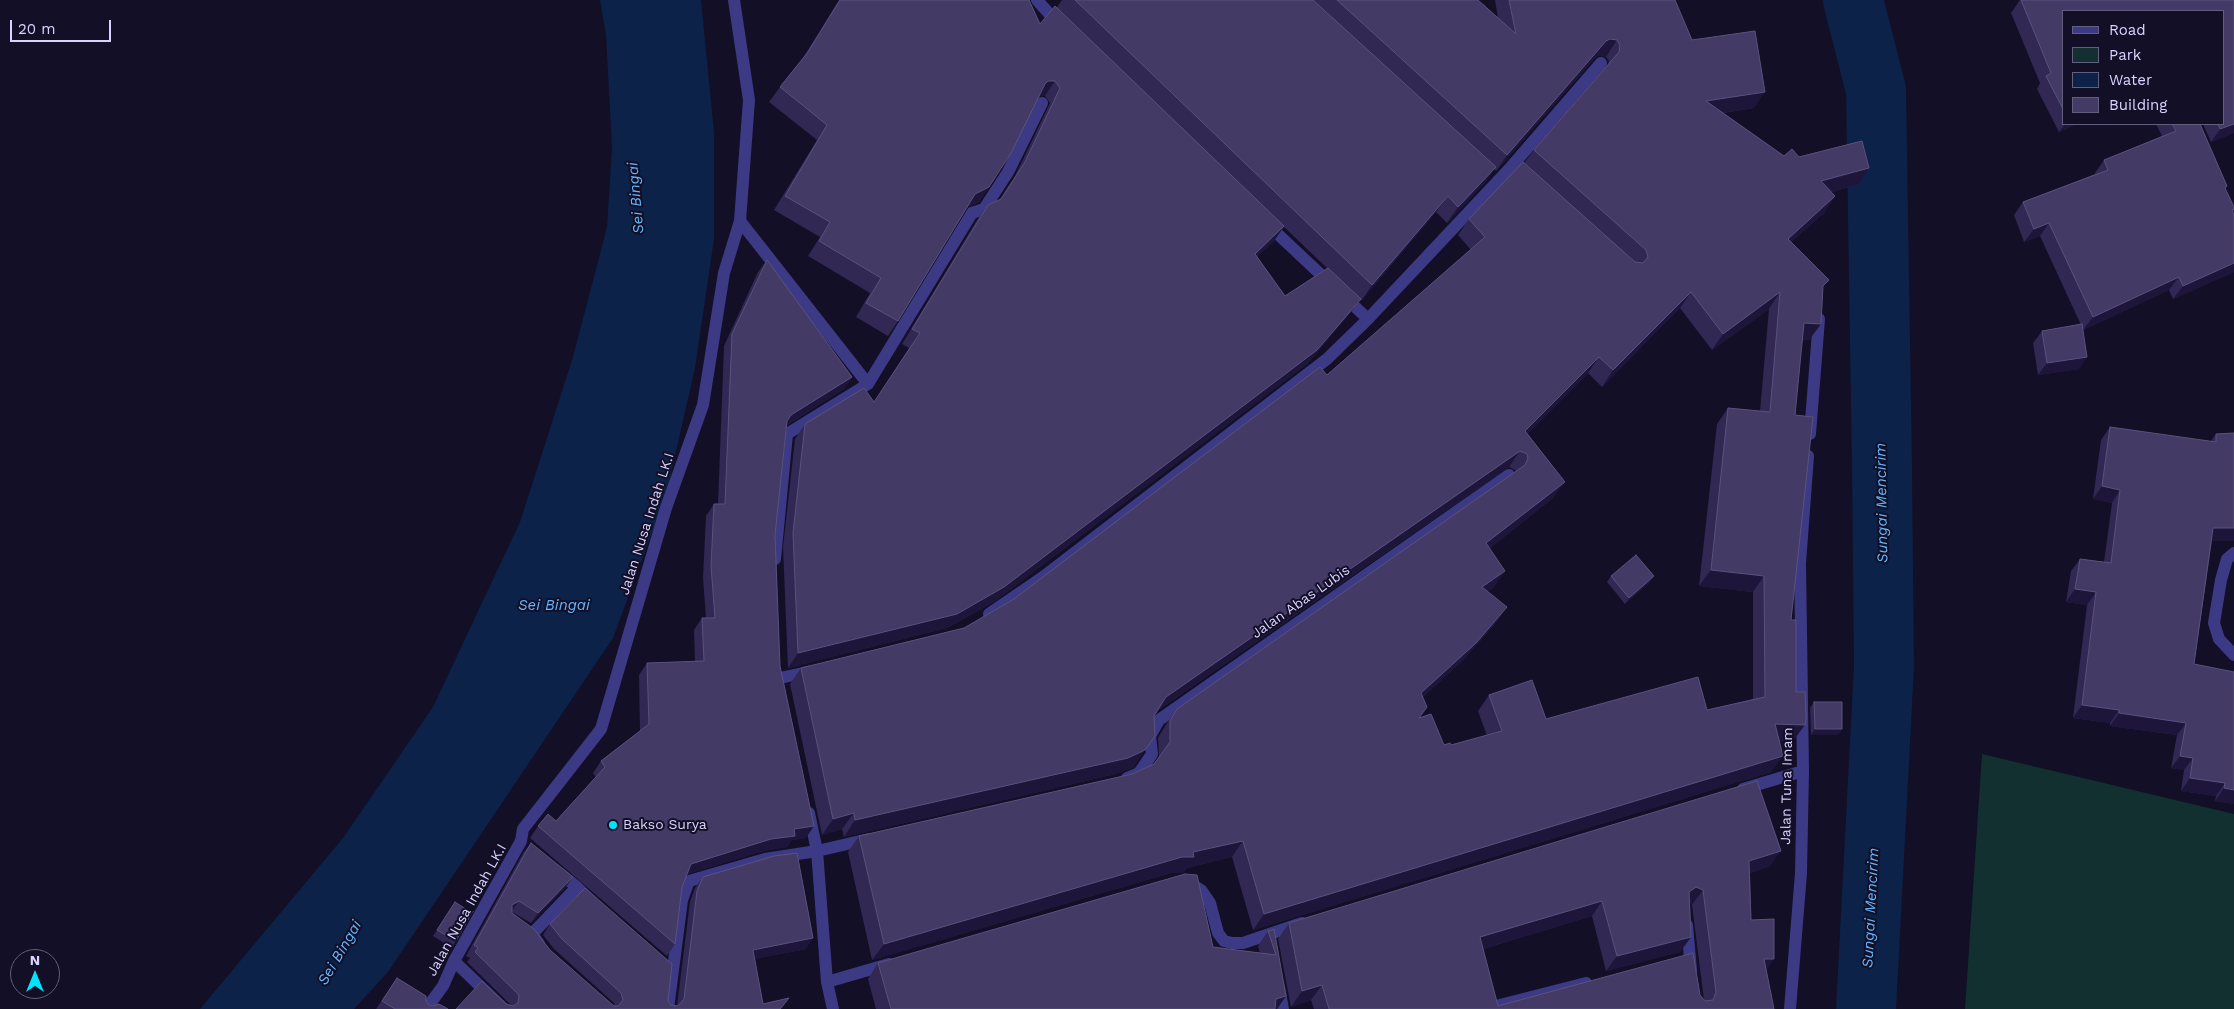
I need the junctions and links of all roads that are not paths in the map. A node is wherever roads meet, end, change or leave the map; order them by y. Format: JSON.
{"nodes":[{"id":1,"x":734,"y":0,"type":"edge"},
{"id":2,"x":1037,"y":0,"type":"edge"},
{"id":3,"x":1072,"y":38,"type":"edge"},
{"id":4,"x":1601,"y":63,"type":"edge"},
{"id":5,"x":1042,"y":103,"type":"edge"},
{"id":6,"x":1511,"y":167,"type":"junction"},
{"id":7,"x":1533,"y":187,"type":"edge"},
{"id":8,"x":1260,"y":217,"type":"edge"},
{"id":9,"x":740,"y":222,"type":"junction"},
{"id":10,"x":1368,"y":319,"type":"junction"},
{"id":11,"x":1819,"y":319,"type":"edge"},
{"id":12,"x":868,"y":384,"type":"junction"},
{"id":13,"x":1509,"y":475,"type":"edge"},
{"id":14,"x":2234,"y":553,"type":"edge"},
{"id":15,"x":776,"y":575,"type":"edge"},
{"id":16,"x":974,"y":622,"type":"edge"},
{"id":17,"x":2234,"y":655,"type":"edge"},
{"id":18,"x":828,"y":667,"type":"edge"},
{"id":19,"x":781,"y":678,"type":"edge"},
{"id":20,"x":1804,"y":771,"type":"junction"},
{"id":21,"x":1119,"y":782,"type":"edge"},
{"id":22,"x":1727,"y":794,"type":"edge"},
{"id":23,"x":807,"y":803,"type":"edge"},
{"id":24,"x":886,"y":836,"type":"edge"},
{"id":25,"x":817,"y":851,"type":"junction"},
{"id":26,"x":549,"y":864,"type":"edge"},
{"id":27,"x":1173,"y":882,"type":"edge"},
{"id":28,"x":577,"y":886,"type":"junction"},
{"id":29,"x":1686,"y":910,"type":"edge"},
{"id":30,"x":602,"y":912,"type":"edge"},
{"id":31,"x":1316,"y":918,"type":"edge"},
{"id":32,"x":518,"y":925,"type":"edge"},
{"id":33,"x":1269,"y":933,"type":"junction"},
{"id":34,"x":532,"y":934,"type":"junction"},
{"id":35,"x":1272,"y":951,"type":"edge"},
{"id":36,"x":548,"y":955,"type":"edge"},
{"id":37,"x":658,"y":960,"type":"edge"},
{"id":38,"x":454,"y":961,"type":"junction"},
{"id":39,"x":902,"y":961,"type":"edge"},
{"id":40,"x":673,"y":972,"type":"junction"},
{"id":41,"x":1277,"y":978,"type":"edge"},
{"id":42,"x":1596,"y":981,"type":"edge"},
{"id":43,"x":827,"y":982,"type":"junction"},
{"id":44,"x":1693,"y":984,"type":"edge"},
{"id":45,"x":1496,"y":1006,"type":"edge"},
{"id":46,"x":426,"y":1009,"type":"edge"},
{"id":47,"x":504,"y":1009,"type":"edge"},
{"id":48,"x":668,"y":1009,"type":"edge"},
{"id":49,"x":834,"y":1009,"type":"edge"},
{"id":50,"x":1283,"y":1009,"type":"edge"},
{"id":51,"x":1790,"y":1009,"type":"edge"}],
"edges":[{"from":1,"to":9,"type":"street","name":"Jalan Nusa Indah LK.I"},
{"from":2,"to":3,"type":"street"},
{"from":4,"to":6,"type":"street"},
{"from":5,"to":12,"type":"street"},
{"from":6,"to":7,"type":"street"},
{"from":6,"to":10,"type":"street"},
{"from":8,"to":10,"type":"street"},
{"from":9,"to":12,"type":"street"},
{"from":9,"to":38,"type":"street","name":"Jalan Nusa Indah LK.I"},
{"from":10,"to":16,"type":"street"},
{"from":11,"to":20,"type":"street","name":"Jalan Tuna Imam"},
{"from":12,"to":15,"type":"street"},
{"from":13,"to":21,"type":"street","name":"Jalan Abas Lubis"},
{"from":14,"to":17,"type":"street"},
{"from":18,"to":19,"type":"street"},
{"from":20,"to":22,"type":"street"},
{"from":20,"to":51,"type":"street","name":"Jalan Tuna Imam"},
{"from":23,"to":25,"type":"street"},
{"from":24,"to":25,"type":"street"},
{"from":25,"to":40,"type":"street"},
{"from":25,"to":43,"type":"street"},
{"from":26,"to":28,"type":"street"},
{"from":27,"to":33,"type":"street"},
{"from":28,"to":30,"type":"street"},
{"from":28,"to":34,"type":"street"},
{"from":29,"to":44,"type":"street"},
{"from":31,"to":33,"type":"street"},
{"from":32,"to":34,"type":"street"},
{"from":33,"to":35,"type":"street"},
{"from":34,"to":36,"type":"street"},
{"from":37,"to":40,"type":"street"},
{"from":38,"to":46,"type":"street","name":"Jalan Nusa Indah LK.I"},
{"from":38,"to":47,"type":"street"},
{"from":39,"to":43,"type":"street"},
{"from":40,"to":48,"type":"street"},
{"from":41,"to":50,"type":"street"},
{"from":42,"to":45,"type":"street"},
{"from":43,"to":49,"type":"street"}]}
